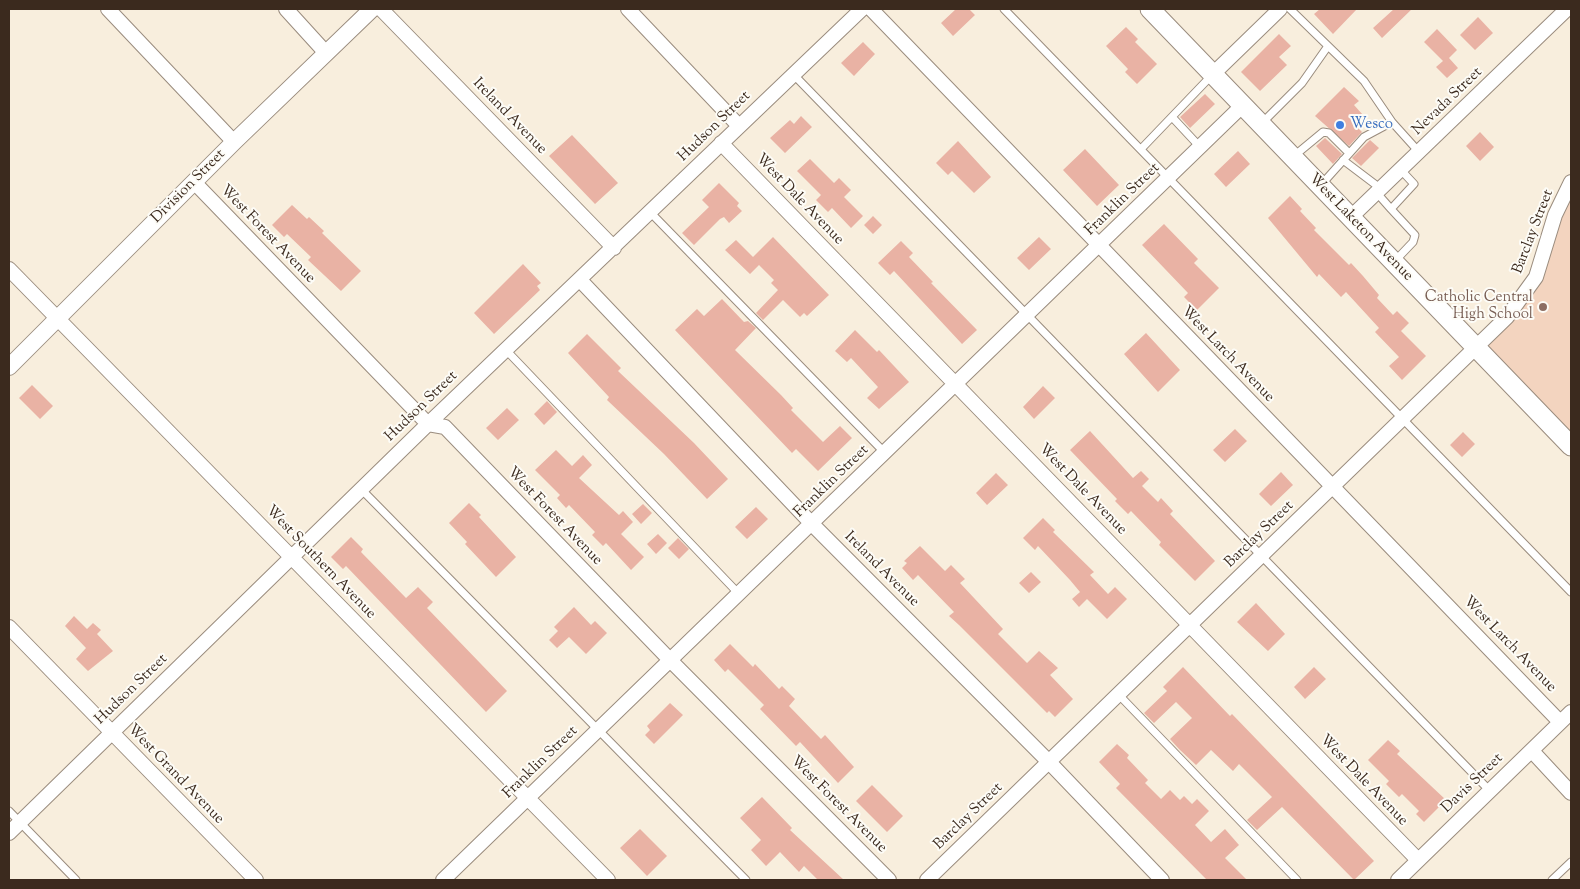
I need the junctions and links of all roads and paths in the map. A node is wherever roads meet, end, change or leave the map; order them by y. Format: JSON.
{"nodes":[{"id":1,"x":108,"y":9,"type":"edge"},
{"id":2,"x":286,"y":9,"type":"edge"},
{"id":3,"x":372,"y":9,"type":"edge"},
{"id":4,"x":382,"y":9,"type":"edge"},
{"id":5,"x":628,"y":9,"type":"edge"},
{"id":6,"x":862,"y":9,"type":"edge"},
{"id":7,"x":871,"y":9,"type":"edge"},
{"id":8,"x":1004,"y":9,"type":"edge"},
{"id":9,"x":1150,"y":9,"type":"edge"},
{"id":10,"x":1280,"y":9,"type":"edge"},
{"id":11,"x":1290,"y":9,"type":"edge"},
{"id":12,"x":1567,"y":9,"type":"edge"},
{"id":13,"x":1328,"y":46,"type":"junction"},
{"id":14,"x":326,"y":53,"type":"junction"},
{"id":15,"x":793,"y":74,"type":"junction"},
{"id":16,"x":1213,"y":74,"type":"junction"},
{"id":17,"x":1242,"y":106,"type":"junction"},
{"id":18,"x":1174,"y":116,"type":"junction"},
{"id":19,"x":734,"y":122,"type":"junction"},
{"id":20,"x":1392,"y":122,"type":"junction"},
{"id":21,"x":1261,"y":124,"type":"junction"},
{"id":22,"x":232,"y":139,"type":"junction"},
{"id":23,"x":722,"y":143,"type":"junction"},
{"id":24,"x":1200,"y":146,"type":"junction"},
{"id":25,"x":1142,"y":148,"type":"junction"},
{"id":26,"x":1419,"y":152,"type":"junction"},
{"id":27,"x":1349,"y":153,"type":"junction"},
{"id":28,"x":1292,"y":158,"type":"junction"},
{"id":29,"x":1343,"y":160,"type":"junction"},
{"id":30,"x":1400,"y":170,"type":"junction"},
{"id":31,"x":1169,"y":176,"type":"junction"},
{"id":32,"x":194,"y":182,"type":"junction"},
{"id":33,"x":1571,"y":182,"type":"edge"},
{"id":34,"x":1320,"y":186,"type":"junction"},
{"id":35,"x":1378,"y":190,"type":"junction"},
{"id":36,"x":1392,"y":209,"type":"junction"},
{"id":37,"x":650,"y":212,"type":"junction"},
{"id":38,"x":1350,"y":218,"type":"junction"},
{"id":39,"x":1098,"y":246,"type":"junction"},
{"id":40,"x":614,"y":248,"type":"junction"},
{"id":41,"x":1394,"y":262,"type":"junction"},
{"id":42,"x":9,"y":268,"type":"edge"},
{"id":43,"x":580,"y":280,"type":"junction"},
{"id":44,"x":1028,"y":315,"type":"junction"},
{"id":45,"x":58,"y":319,"type":"junction"},
{"id":46,"x":1476,"y":346,"type":"junction"},
{"id":47,"x":506,"y":350,"type":"junction"},
{"id":48,"x":9,"y":367,"type":"edge"},
{"id":49,"x":956,"y":384,"type":"junction"},
{"id":50,"x":1404,"y":418,"type":"junction"},
{"id":51,"x":428,"y":424,"type":"junction"},
{"id":52,"x":1571,"y":446,"type":"edge"},
{"id":53,"x":885,"y":454,"type":"junction"},
{"id":54,"x":1333,"y":487,"type":"junction"},
{"id":55,"x":361,"y":489,"type":"junction"},
{"id":56,"x":812,"y":524,"type":"junction"},
{"id":57,"x":1261,"y":556,"type":"junction"},
{"id":58,"x":291,"y":558,"type":"junction"},
{"id":59,"x":1571,"y":592,"type":"edge"},
{"id":60,"x":739,"y":594,"type":"junction"},
{"id":61,"x":1190,"y":626,"type":"junction"},
{"id":62,"x":9,"y":627,"type":"edge"},
{"id":63,"x":670,"y":660,"type":"junction"},
{"id":64,"x":1119,"y":695,"type":"junction"},
{"id":65,"x":1571,"y":712,"type":"edge"},
{"id":66,"x":1560,"y":722,"type":"junction"},
{"id":67,"x":598,"y":730,"type":"junction"},
{"id":68,"x":112,"y":733,"type":"junction"},
{"id":69,"x":1532,"y":751,"type":"junction"},
{"id":70,"x":1050,"y":763,"type":"junction"},
{"id":71,"x":1490,"y":791,"type":"junction"},
{"id":72,"x":1571,"y":793,"type":"edge"},
{"id":73,"x":528,"y":798,"type":"junction"},
{"id":74,"x":9,"y":811,"type":"edge"},
{"id":75,"x":20,"y":822,"type":"junction"},
{"id":76,"x":9,"y":833,"type":"edge"},
{"id":77,"x":1418,"y":860,"type":"junction"},
{"id":78,"x":1571,"y":862,"type":"edge"},
{"id":79,"x":76,"y":880,"type":"edge"},
{"id":80,"x":256,"y":880,"type":"edge"},
{"id":81,"x":443,"y":880,"type":"edge"},
{"id":82,"x":608,"y":880,"type":"edge"},
{"id":83,"x":746,"y":880,"type":"edge"},
{"id":84,"x":889,"y":880,"type":"edge"},
{"id":85,"x":927,"y":880,"type":"edge"},
{"id":86,"x":1162,"y":880,"type":"edge"},
{"id":87,"x":1297,"y":880,"type":"edge"},
{"id":88,"x":1398,"y":880,"type":"edge"},
{"id":89,"x":1552,"y":880,"type":"edge"}],
"edges":[{"from":1,"to":22,"type":"street"},
{"from":2,"to":14,"type":"street"},
{"from":3,"to":14,"type":"street","name":"Division Street"},
{"from":4,"to":40,"type":"street","name":"Ireland Avenue"},
{"from":5,"to":19,"type":"street"},
{"from":6,"to":15,"type":"street","name":"Hudson Street"},
{"from":7,"to":39,"type":"street","name":"West Larch Avenue"},
{"from":8,"to":25,"type":"lane"},
{"from":9,"to":16,"type":"main road","name":"West Laketon Avenue"},
{"from":10,"to":16,"type":"street"},
{"from":11,"to":13,"type":"lane"},
{"from":12,"to":26,"type":"street","name":"Nevada Street"},
{"from":13,"to":20,"type":"lane"},
{"from":13,"to":21,"type":"lane"},
{"from":14,"to":22,"type":"street","name":"Division Street"},
{"from":15,"to":19,"type":"street","name":"Hudson Street"},
{"from":15,"to":44,"type":"lane"},
{"from":16,"to":17,"type":"main road","name":"West Laketon Avenue"},
{"from":16,"to":18,"type":"lane"},
{"from":17,"to":21,"type":"main road","name":"West Laketon Avenue"},
{"from":17,"to":24,"type":"street","name":"Franklin Street"},
{"from":18,"to":24,"type":"lane"},
{"from":18,"to":25,"type":"lane"},
{"from":19,"to":23,"type":"street","name":"Hudson Street"},
{"from":20,"to":26,"type":"lane"},
{"from":20,"to":27,"type":"lane"},
{"from":21,"to":28,"type":"main road","name":"West Laketon Avenue"},
{"from":22,"to":32,"type":"street","name":"Division Street"},
{"from":23,"to":37,"type":"street","name":"Hudson Street"},
{"from":23,"to":49,"type":"street","name":"West Dale Avenue"},
{"from":24,"to":31,"type":"street","name":"Franklin Street"},
{"from":25,"to":31,"type":"lane"},
{"from":26,"to":30,"type":"street","name":"Nevada Street"},
{"from":27,"to":28,"type":"lane"},
{"from":27,"to":29,"type":"lane"},
{"from":28,"to":34,"type":"main road","name":"West Laketon Avenue"},
{"from":29,"to":34,"type":"lane"},
{"from":29,"to":35,"type":"lane"},
{"from":30,"to":35,"type":"street","name":"Nevada Street"},
{"from":30,"to":36,"type":"lane"},
{"from":31,"to":39,"type":"street","name":"Franklin Street"},
{"from":31,"to":50,"type":"lane"},
{"from":32,"to":45,"type":"street","name":"Division Street"},
{"from":32,"to":51,"type":"street","name":"West Forest Avenue"},
{"from":33,"to":46,"type":"street","name":"Barclay Street"},
{"from":34,"to":38,"type":"main road","name":"West Laketon Avenue"},
{"from":35,"to":36,"type":"lane"},
{"from":35,"to":38,"type":"street","name":"Nevada Street"},
{"from":36,"to":41,"type":"lane"},
{"from":37,"to":40,"type":"street","name":"Hudson Street"},
{"from":37,"to":53,"type":"lane"},
{"from":38,"to":41,"type":"main road","name":"West Laketon Avenue"},
{"from":39,"to":44,"type":"street","name":"Franklin Street"},
{"from":39,"to":54,"type":"street","name":"West Larch Avenue"},
{"from":40,"to":43,"type":"street","name":"Hudson Street"},
{"from":41,"to":46,"type":"main road","name":"West Laketon Avenue"},
{"from":42,"to":45,"type":"street","name":"West Southern Avenue"},
{"from":43,"to":47,"type":"street","name":"Hudson Street"},
{"from":43,"to":56,"type":"street","name":"Ireland Avenue"},
{"from":44,"to":49,"type":"street","name":"Franklin Street"},
{"from":44,"to":57,"type":"lane"},
{"from":45,"to":48,"type":"street","name":"Division Street"},
{"from":45,"to":58,"type":"street","name":"West Southern Avenue"},
{"from":46,"to":50,"type":"street","name":"Barclay Street"},
{"from":46,"to":52,"type":"main road","name":"West Laketon Avenue"},
{"from":47,"to":51,"type":"street","name":"Hudson Street"},
{"from":47,"to":60,"type":"lane"},
{"from":49,"to":53,"type":"street","name":"Franklin Street"},
{"from":49,"to":61,"type":"street","name":"West Dale Avenue"},
{"from":50,"to":54,"type":"street","name":"Barclay Street"},
{"from":50,"to":59,"type":"lane"},
{"from":51,"to":55,"type":"street","name":"Hudson Street"},
{"from":51,"to":63,"type":"street","name":"West Forest Avenue"},
{"from":53,"to":56,"type":"street","name":"Franklin Street"},
{"from":54,"to":57,"type":"street","name":"Barclay Street"},
{"from":54,"to":66,"type":"street","name":"West Larch Avenue"},
{"from":55,"to":58,"type":"street","name":"Hudson Street"},
{"from":55,"to":67,"type":"lane"},
{"from":56,"to":60,"type":"street","name":"Franklin Street"},
{"from":56,"to":70,"type":"street","name":"Ireland Avenue"},
{"from":57,"to":61,"type":"street","name":"Barclay Street"},
{"from":57,"to":71,"type":"lane"},
{"from":58,"to":68,"type":"street","name":"Hudson Street"},
{"from":58,"to":73,"type":"street","name":"West Southern Avenue"},
{"from":60,"to":63,"type":"street","name":"Franklin Street"},
{"from":61,"to":64,"type":"street","name":"Barclay Street"},
{"from":61,"to":77,"type":"street","name":"West Dale Avenue"},
{"from":62,"to":68,"type":"street","name":"West Grand Avenue"},
{"from":63,"to":67,"type":"street","name":"Franklin Street"},
{"from":63,"to":84,"type":"street","name":"West Forest Avenue"},
{"from":64,"to":70,"type":"street","name":"Barclay Street"},
{"from":64,"to":87,"type":"lane"},
{"from":65,"to":66,"type":"street","name":"Davis Street"},
{"from":66,"to":69,"type":"street","name":"Davis Street"},
{"from":67,"to":73,"type":"street","name":"Franklin Street"},
{"from":67,"to":83,"type":"lane"},
{"from":68,"to":75,"type":"street","name":"Hudson Street"},
{"from":68,"to":80,"type":"street","name":"West Grand Avenue"},
{"from":69,"to":71,"type":"street","name":"Davis Street"},
{"from":69,"to":72,"type":"street"},
{"from":70,"to":85,"type":"street","name":"Barclay Street"},
{"from":70,"to":86,"type":"street","name":"Ireland Avenue"},
{"from":71,"to":77,"type":"street","name":"Davis Street"},
{"from":73,"to":81,"type":"street","name":"Franklin Street"},
{"from":73,"to":82,"type":"street","name":"West Southern Avenue"},
{"from":74,"to":75,"type":"lane"},
{"from":75,"to":76,"type":"street","name":"Hudson Street"},
{"from":75,"to":79,"type":"lane"},
{"from":77,"to":88,"type":"street","name":"Davis Street"},
{"from":78,"to":89,"type":"lane"}]}
